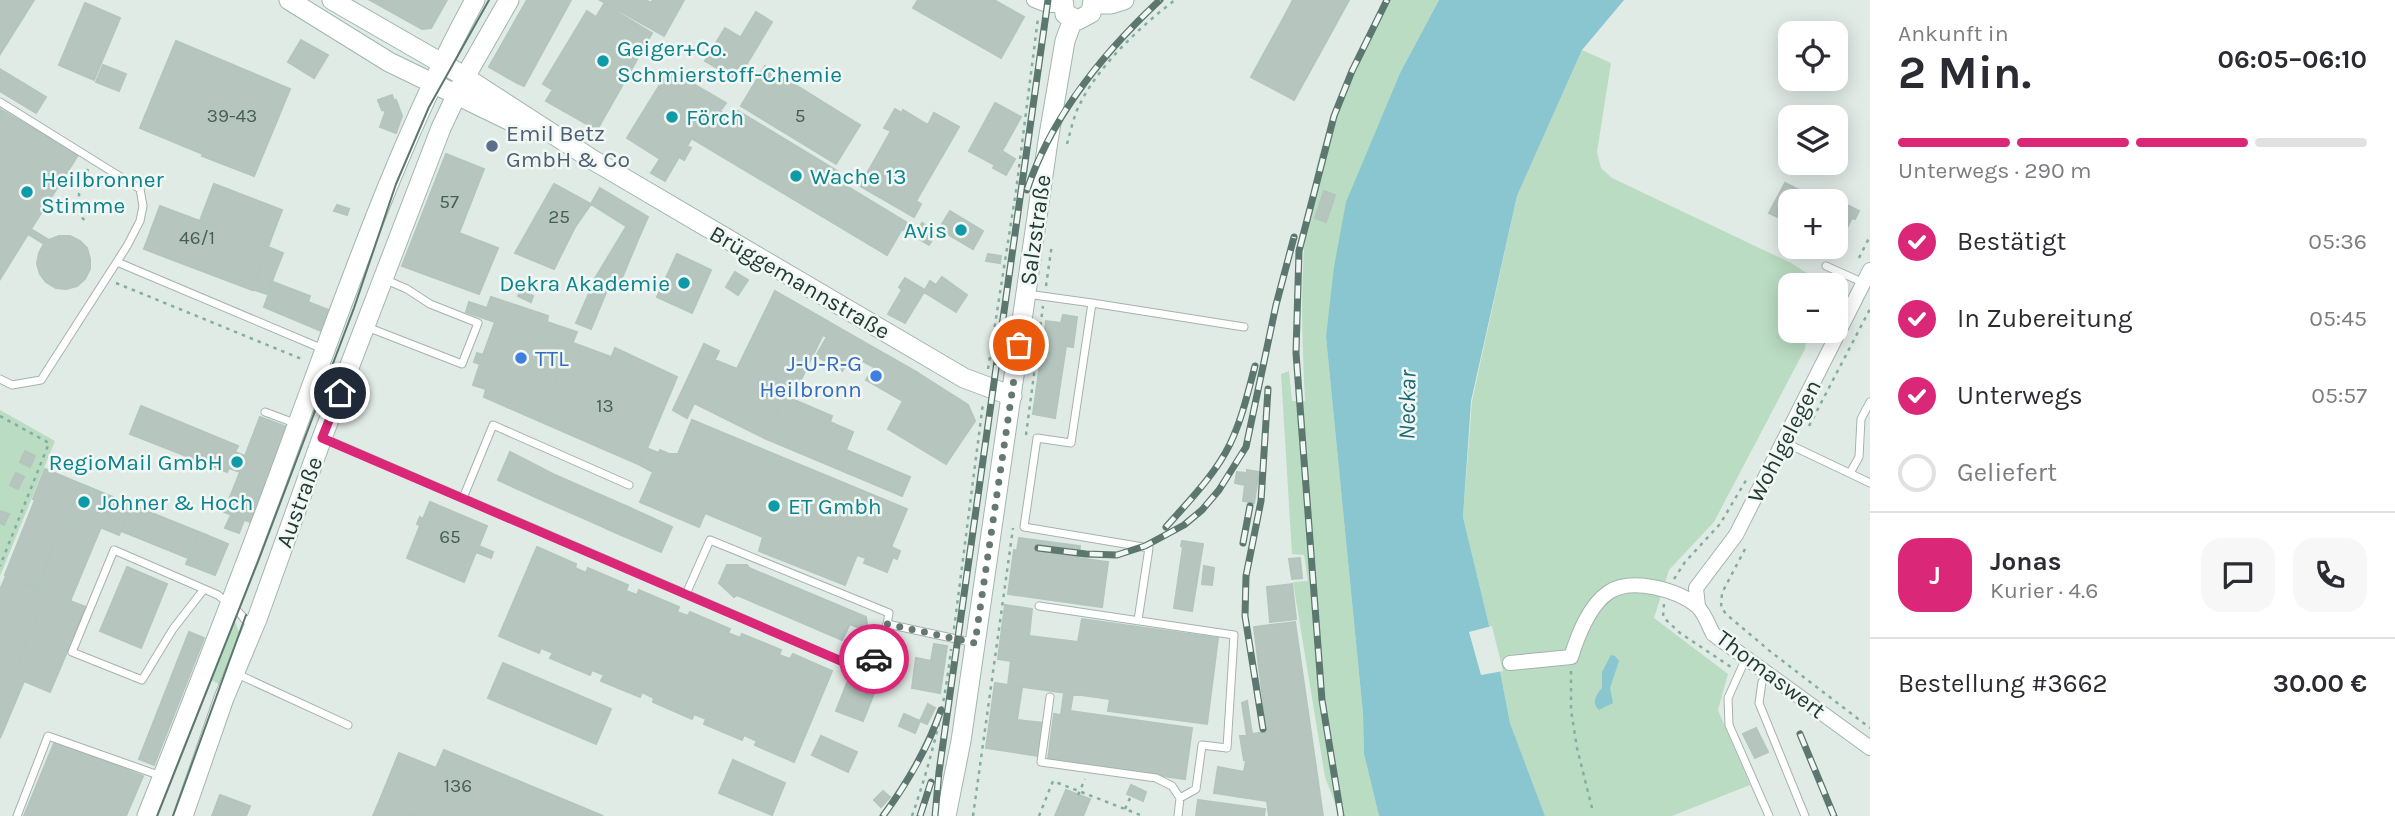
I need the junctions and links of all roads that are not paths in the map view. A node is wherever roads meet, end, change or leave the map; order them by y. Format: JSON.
{"nodes":[{"id":1,"x":289,"y":0,"type":"edge"},
{"id":2,"x":332,"y":0,"type":"edge"},
{"id":3,"x":475,"y":0,"type":"edge"},
{"id":4,"x":509,"y":0,"type":"edge"},
{"id":5,"x":1124,"y":0,"type":"edge"},
{"id":6,"x":1037,"y":2,"type":"edge"},
{"id":7,"x":1093,"y":2,"type":"edge"},
{"id":8,"x":1066,"y":8,"type":"edge"},
{"id":9,"x":441,"y":62,"type":"junction"},
{"id":10,"x":465,"y":77,"type":"junction"},
{"id":11,"x":431,"y":84,"type":"junction"},
{"id":12,"x":456,"y":96,"type":"junction"},
{"id":13,"x":0,"y":102,"type":"edge"},
{"id":14,"x":593,"y":160,"type":"junction"},
{"id":15,"x":117,"y":262,"type":"junction"},
{"id":16,"x":1826,"y":267,"type":"dead end"},
{"id":17,"x":1867,"y":276,"type":"edge"},
{"id":18,"x":383,"y":279,"type":"junction"},
{"id":19,"x":1036,"y":295,"type":"junction"},
{"id":20,"x":1092,"y":303,"type":"junction"},
{"id":21,"x":366,"y":327,"type":"junction"},
{"id":22,"x":1244,"y":327,"type":"dead end"},
{"id":23,"x":322,"y":358,"type":"junction"},
{"id":24,"x":0,"y":379,"type":"edge"},
{"id":25,"x":1012,"y":396,"type":"junction"},
{"id":26,"x":1870,"y":402,"type":"edge"},
{"id":27,"x":265,"y":412,"type":"dead end"},
{"id":28,"x":298,"y":425,"type":"junction"},
{"id":29,"x":322,"y":438,"type":"junction"},
{"id":30,"x":1784,"y":442,"type":"junction"},
{"id":31,"x":1850,"y":473,"type":"junction"},
{"id":32,"x":1870,"y":483,"type":"edge"},
{"id":33,"x":629,"y":485,"type":"dead end"},
{"id":34,"x":463,"y":498,"type":"junction"},
{"id":35,"x":204,"y":589,"type":"junction"},
{"id":36,"x":686,"y":594,"type":"junction"},
{"id":37,"x":230,"y":606,"type":"junction"},
{"id":38,"x":1039,"y":606,"type":"dead end"},
{"id":39,"x":1698,"y":606,"type":"junction"},
{"id":40,"x":257,"y":619,"type":"junction"},
{"id":41,"x":1138,"y":620,"type":"junction"},
{"id":42,"x":887,"y":624,"type":"junction"},
{"id":43,"x":975,"y":643,"type":"junction"},
{"id":44,"x":1746,"y":658,"type":"junction"},
{"id":45,"x":1510,"y":663,"type":"dead end"},
{"id":46,"x":234,"y":673,"type":"junction"},
{"id":47,"x":1768,"y":674,"type":"junction"},
{"id":48,"x":1051,"y":697,"type":"dead end"},
{"id":49,"x":348,"y":724,"type":"dead end"},
{"id":50,"x":1870,"y":748,"type":"edge"},
{"id":51,"x":162,"y":776,"type":"junction"},
{"id":52,"x":1180,"y":798,"type":"junction"},
{"id":53,"x":1768,"y":815,"type":"edge"},
{"id":54,"x":17,"y":816,"type":"edge"},
{"id":55,"x":147,"y":816,"type":"edge"},
{"id":56,"x":183,"y":816,"type":"edge"},
{"id":57,"x":946,"y":816,"type":"edge"},
{"id":58,"x":1178,"y":816,"type":"edge"},
{"id":59,"x":1805,"y":816,"type":"edge"}],
"edges":[{"from":1,"to":11,"type":"main road","name":"Brüggemannstraße"},
{"from":2,"to":9,"type":"main road","name":"Brüggemannstraße"},
{"from":3,"to":9,"type":"main road","name":"Austraße"},
{"from":4,"to":10,"type":"main road","name":"Austraße"},
{"from":5,"to":7,"type":"main road"},
{"from":6,"to":8,"type":"street"},
{"from":7,"to":8,"type":"main road"},
{"from":8,"to":19,"type":"main road","name":"Salzstraße"},
{"from":9,"to":10,"type":"main road","name":"Brüggemannstraße"},
{"from":9,"to":11,"type":"main road","name":"Austraße"},
{"from":10,"to":12,"type":"main road","name":"Austraße"},
{"from":10,"to":14,"type":"main road","name":"Brüggemannstraße"},
{"from":11,"to":12,"type":"main road","name":"Brüggemannstraße"},
{"from":11,"to":23,"type":"main road","name":"Austraße"},
{"from":12,"to":14,"type":"main road","name":"Brüggemannstraße"},
{"from":12,"to":18,"type":"main road","name":"Austraße"},
{"from":13,"to":15,"type":"lane"},
{"from":14,"to":25,"type":"main road","name":"Brüggemannstraße"},
{"from":15,"to":23,"type":"lane"},
{"from":15,"to":24,"type":"lane"},
{"from":16,"to":17,"type":"lane"},
{"from":17,"to":30,"type":"street","name":"Wohlgelegen"},
{"from":18,"to":21,"type":"main road","name":"Austraße"},
{"from":18,"to":21,"type":"lane"},
{"from":19,"to":20,"type":"lane"},
{"from":19,"to":25,"type":"main road","name":"Salzstraße"},
{"from":20,"to":22,"type":"lane"},
{"from":20,"to":41,"type":"lane"},
{"from":21,"to":29,"type":"main road","name":"Austraße"},
{"from":23,"to":28,"type":"main road","name":"Austraße"},
{"from":25,"to":43,"type":"main road","name":"Salzstraße"},
{"from":26,"to":31,"type":"lane"},
{"from":27,"to":28,"type":"lane"},
{"from":28,"to":37,"type":"main road","name":"Austraße"},
{"from":29,"to":34,"type":"lane"},
{"from":29,"to":40,"type":"main road","name":"Austraße"},
{"from":30,"to":31,"type":"lane"},
{"from":30,"to":39,"type":"street","name":"Wohlgelegen"},
{"from":31,"to":32,"type":"lane"},
{"from":33,"to":34,"type":"lane"},
{"from":34,"to":36,"type":"lane"},
{"from":35,"to":35,"type":"lane"},
{"from":35,"to":37,"type":"lane"},
{"from":36,"to":42,"type":"lane"},
{"from":36,"to":42,"type":"lane"},
{"from":37,"to":40,"type":"lane"},
{"from":37,"to":51,"type":"main road","name":"Austraße"},
{"from":38,"to":41,"type":"lane"},
{"from":39,"to":44,"type":"street","name":"Thomaswert"},
{"from":39,"to":45,"type":"street","name":"Thomaswert"},
{"from":40,"to":46,"type":"main road","name":"Austraße"},
{"from":41,"to":52,"type":"lane"},
{"from":42,"to":43,"type":"lane"},
{"from":43,"to":57,"type":"main road","name":"Salzstraße"},
{"from":44,"to":47,"type":"street","name":"Thomaswert"},
{"from":44,"to":53,"type":"lane"},
{"from":46,"to":49,"type":"lane"},
{"from":46,"to":56,"type":"main road","name":"Austraße"},
{"from":47,"to":50,"type":"street","name":"Thomaswert"},
{"from":47,"to":59,"type":"lane"},
{"from":48,"to":52,"type":"lane"},
{"from":51,"to":54,"type":"lane"},
{"from":51,"to":55,"type":"main road","name":"Austraße"},
{"from":52,"to":58,"type":"lane"}]}
